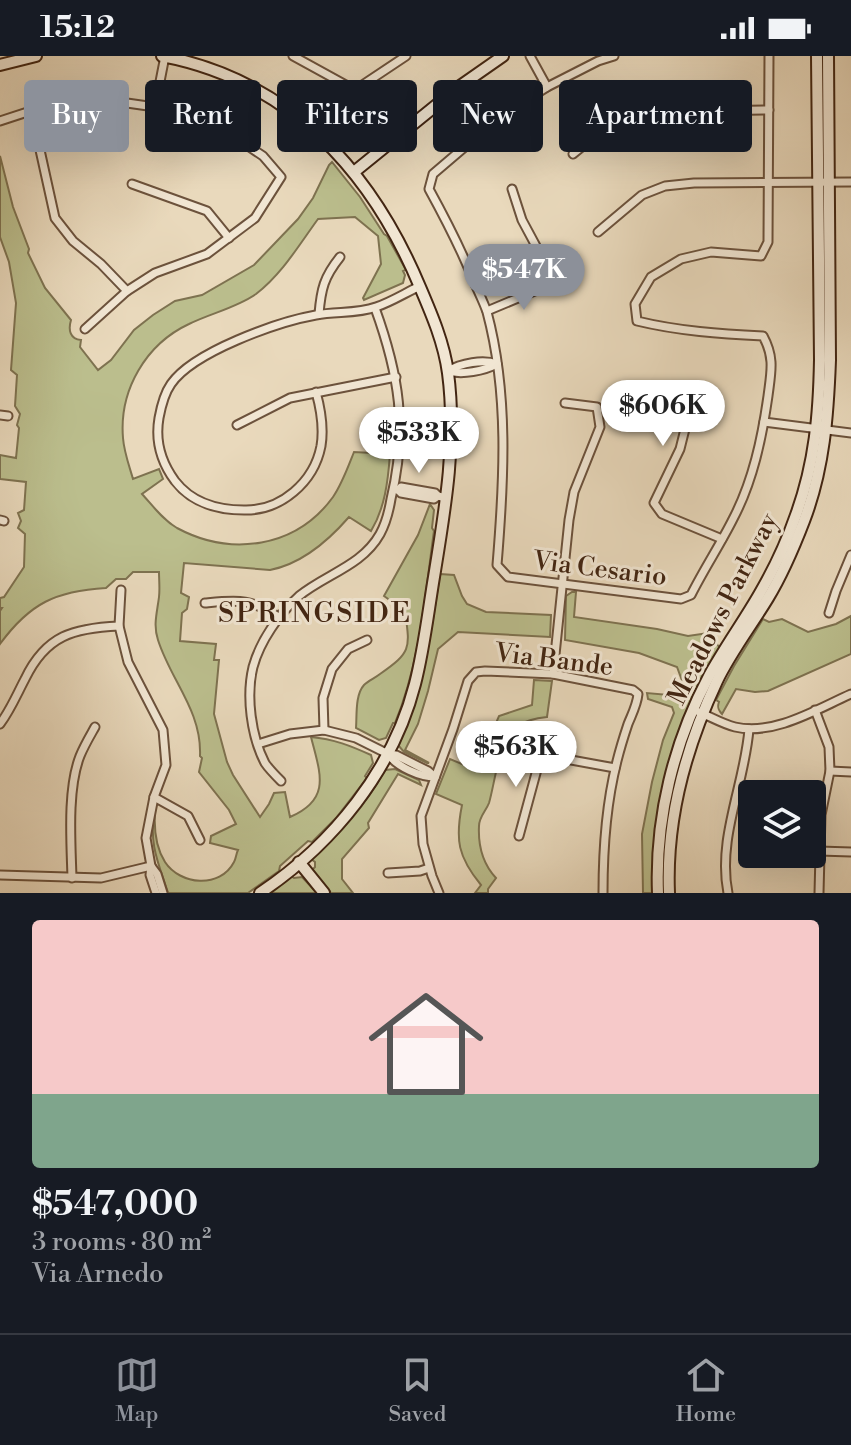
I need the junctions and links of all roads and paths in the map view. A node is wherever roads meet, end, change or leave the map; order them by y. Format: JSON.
{"nodes":[{"id":1,"x":36,"y":56,"type":"edge"},
{"id":2,"x":164,"y":56,"type":"edge"},
{"id":3,"x":293,"y":56,"type":"edge"},
{"id":4,"x":406,"y":56,"type":"edge"},
{"id":5,"x":503,"y":56,"type":"edge"},
{"id":6,"x":530,"y":56,"type":"edge"},
{"id":7,"x":614,"y":56,"type":"edge"},
{"id":8,"x":769,"y":56,"type":"edge"},
{"id":9,"x":817,"y":56,"type":"edge"},
{"id":10,"x":828,"y":56,"type":"edge"},
{"id":11,"x":0,"y":65,"type":"edge"},
{"id":12,"x":160,"y":80,"type":"edge"},
{"id":13,"x":547,"y":87,"type":"junction"},
{"id":14,"x":769,"y":110,"type":"junction"},
{"id":15,"x":24,"y":113,"type":"edge"},
{"id":16,"x":0,"y":121,"type":"edge"},
{"id":17,"x":40,"y":152,"type":"edge"},
{"id":18,"x":257,"y":152,"type":"edge"},
{"id":19,"x":573,"y":154,"type":"dead end"},
{"id":20,"x":354,"y":172,"type":"junction"},
{"id":21,"x":769,"y":182,"type":"junction"},
{"id":22,"x":823,"y":182,"type":"junction"},
{"id":23,"x":851,"y":182,"type":"edge"},
{"id":24,"x":132,"y":184,"type":"dead end"},
{"id":25,"x":512,"y":189,"type":"dead end"},
{"id":26,"x":598,"y":232,"type":"dead end"},
{"id":27,"x":229,"y":238,"type":"junction"},
{"id":28,"x":340,"y":257,"type":"dead end"},
{"id":29,"x":420,"y":286,"type":"junction"},
{"id":30,"x":127,"y":291,"type":"junction"},
{"id":31,"x":375,"y":308,"type":"junction"},
{"id":32,"x":487,"y":311,"type":"junction"},
{"id":33,"x":319,"y":314,"type":"junction"},
{"id":34,"x":85,"y":329,"type":"dead end"},
{"id":35,"x":497,"y":364,"type":"junction"},
{"id":36,"x":448,"y":371,"type":"junction"},
{"id":37,"x":396,"y":377,"type":"junction"},
{"id":38,"x":316,"y":392,"type":"junction"},
{"id":39,"x":686,"y":396,"type":"dead end"},
{"id":40,"x":565,"y":403,"type":"dead end"},
{"id":41,"x":764,"y":422,"type":"junction"},
{"id":42,"x":237,"y":425,"type":"dead end"},
{"id":43,"x":822,"y":429,"type":"junction"},
{"id":44,"x":851,"y":433,"type":"edge"},
{"id":45,"x":396,"y":490,"type":"junction"},
{"id":46,"x":442,"y":497,"type":"junction"},
{"id":47,"x":722,"y":539,"type":"junction"},
{"id":48,"x":851,"y":557,"type":"edge"},
{"id":49,"x":561,"y":584,"type":"junction"},
{"id":50,"x":121,"y":590,"type":"dead end"},
{"id":51,"x":205,"y":603,"type":"dead end"},
{"id":52,"x":829,"y":613,"type":"dead end"},
{"id":53,"x":280,"y":618,"type":"junction"},
{"id":54,"x":119,"y":626,"type":"junction"},
{"id":55,"x":367,"y":640,"type":"dead end"},
{"id":56,"x":553,"y":674,"type":"junction"},
{"id":57,"x":851,"y":694,"type":"edge"},
{"id":58,"x":815,"y":710,"type":"junction"},
{"id":59,"x":698,"y":712,"type":"junction"},
{"id":60,"x":0,"y":724,"type":"edge"},
{"id":61,"x":95,"y":727,"type":"dead end"},
{"id":62,"x":749,"y":729,"type":"junction"},
{"id":63,"x":324,"y":730,"type":"junction"},
{"id":64,"x":258,"y":744,"type":"junction"},
{"id":65,"x":388,"y":754,"type":"junction"},
{"id":66,"x":615,"y":768,"type":"junction"},
{"id":67,"x":830,"y":771,"type":"junction"},
{"id":68,"x":851,"y":772,"type":"edge"},
{"id":69,"x":435,"y":777,"type":"junction"},
{"id":70,"x":281,"y":781,"type":"dead end"},
{"id":71,"x":826,"y":791,"type":"edge"},
{"id":72,"x":154,"y":797,"type":"junction"},
{"id":73,"x":519,"y":836,"type":"dead end"},
{"id":74,"x":200,"y":840,"type":"dead end"},
{"id":75,"x":826,"y":851,"type":"edge"},
{"id":76,"x":851,"y":852,"type":"edge"},
{"id":77,"x":299,"y":862,"type":"junction"},
{"id":78,"x":151,"y":866,"type":"junction"},
{"id":79,"x":429,"y":868,"type":"junction"},
{"id":80,"x":819,"y":868,"type":"edge"},
{"id":81,"x":388,"y":873,"type":"dead end"},
{"id":82,"x":0,"y":875,"type":"edge"},
{"id":83,"x":72,"y":878,"type":"junction"},
{"id":84,"x":156,"y":893,"type":"edge"},
{"id":85,"x":163,"y":893,"type":"edge"},
{"id":86,"x":260,"y":893,"type":"edge"},
{"id":87,"x":324,"y":893,"type":"edge"},
{"id":88,"x":439,"y":893,"type":"edge"},
{"id":89,"x":603,"y":893,"type":"edge"},
{"id":90,"x":658,"y":893,"type":"edge"},
{"id":91,"x":669,"y":893,"type":"edge"},
{"id":92,"x":728,"y":893,"type":"edge"},
{"id":93,"x":819,"y":893,"type":"edge"}],
"edges":[{"from":1,"to":11,"type":"street"},
{"from":2,"to":12,"type":"street"},
{"from":2,"to":20,"type":"street"},
{"from":3,"to":4,"type":"street"},
{"from":5,"to":20,"type":"street"},
{"from":6,"to":13,"type":"street"},
{"from":7,"to":13,"type":"street"},
{"from":8,"to":14,"type":"street"},
{"from":9,"to":22,"type":"street","name":"Meadows Parkway"},
{"from":10,"to":22,"type":"street","name":"Meadows Parkway"},
{"from":13,"to":32,"type":"street"},
{"from":14,"to":19,"type":"street"},
{"from":14,"to":21,"type":"street"},
{"from":15,"to":16,"type":"street"},
{"from":17,"to":30,"type":"street"},
{"from":18,"to":27,"type":"street"},
{"from":20,"to":29,"type":"street"},
{"from":21,"to":22,"type":"street"},
{"from":21,"to":26,"type":"street"},
{"from":21,"to":41,"type":"street"},
{"from":22,"to":23,"type":"street"},
{"from":22,"to":43,"type":"street","name":"Meadows Parkway"},
{"from":24,"to":27,"type":"street"},
{"from":25,"to":32,"type":"street"},
{"from":27,"to":30,"type":"street"},
{"from":28,"to":33,"type":"street"},
{"from":29,"to":31,"type":"street"},
{"from":29,"to":36,"type":"street"},
{"from":30,"to":34,"type":"street"},
{"from":31,"to":33,"type":"street"},
{"from":31,"to":37,"type":"street"},
{"from":32,"to":35,"type":"street"},
{"from":33,"to":38,"type":"street"},
{"from":35,"to":36,"type":"street"},
{"from":35,"to":49,"type":"street","name":"Via Cesario"},
{"from":36,"to":46,"type":"street"},
{"from":37,"to":38,"type":"street"},
{"from":37,"to":45,"type":"street"},
{"from":38,"to":42,"type":"street"},
{"from":39,"to":47,"type":"street"},
{"from":40,"to":49,"type":"street"},
{"from":41,"to":43,"type":"street"},
{"from":41,"to":47,"type":"street"},
{"from":43,"to":44,"type":"street"},
{"from":43,"to":59,"type":"street","name":"Meadows Parkway"},
{"from":45,"to":46,"type":"street"},
{"from":45,"to":53,"type":"street"},
{"from":46,"to":65,"type":"street"},
{"from":47,"to":49,"type":"street","name":"Via Cesario"},
{"from":48,"to":52,"type":"street"},
{"from":49,"to":56,"type":"street"},
{"from":50,"to":54,"type":"street"},
{"from":51,"to":53,"type":"street"},
{"from":53,"to":64,"type":"street"},
{"from":54,"to":60,"type":"street"},
{"from":54,"to":72,"type":"street"},
{"from":55,"to":63,"type":"street"},
{"from":56,"to":66,"type":"street","name":"Via Bande"},
{"from":56,"to":69,"type":"street","name":"Via Bande"},
{"from":57,"to":58,"type":"street"},
{"from":58,"to":62,"type":"street"},
{"from":58,"to":67,"type":"street"},
{"from":59,"to":62,"type":"street"},
{"from":59,"to":90,"type":"street","name":"Meadows Parkway"},
{"from":59,"to":91,"type":"street","name":"Meadows Parkway"},
{"from":61,"to":83,"type":"street"},
{"from":62,"to":92,"type":"street"},
{"from":63,"to":64,"type":"street"},
{"from":63,"to":65,"type":"street"},
{"from":64,"to":70,"type":"street"},
{"from":65,"to":69,"type":"street"},
{"from":65,"to":77,"type":"street"},
{"from":66,"to":73,"type":"street"},
{"from":66,"to":89,"type":"street"},
{"from":67,"to":68,"type":"street"},
{"from":67,"to":71,"type":"street"},
{"from":69,"to":79,"type":"street"},
{"from":72,"to":74,"type":"street"},
{"from":72,"to":78,"type":"street"},
{"from":75,"to":76,"type":"street"},
{"from":77,"to":86,"type":"street"},
{"from":77,"to":87,"type":"street"},
{"from":78,"to":83,"type":"street"},
{"from":78,"to":84,"type":"street"},
{"from":78,"to":85,"type":"street"},
{"from":79,"to":81,"type":"street"},
{"from":79,"to":88,"type":"street"},
{"from":80,"to":93,"type":"street"},
{"from":82,"to":83,"type":"street"}]}
